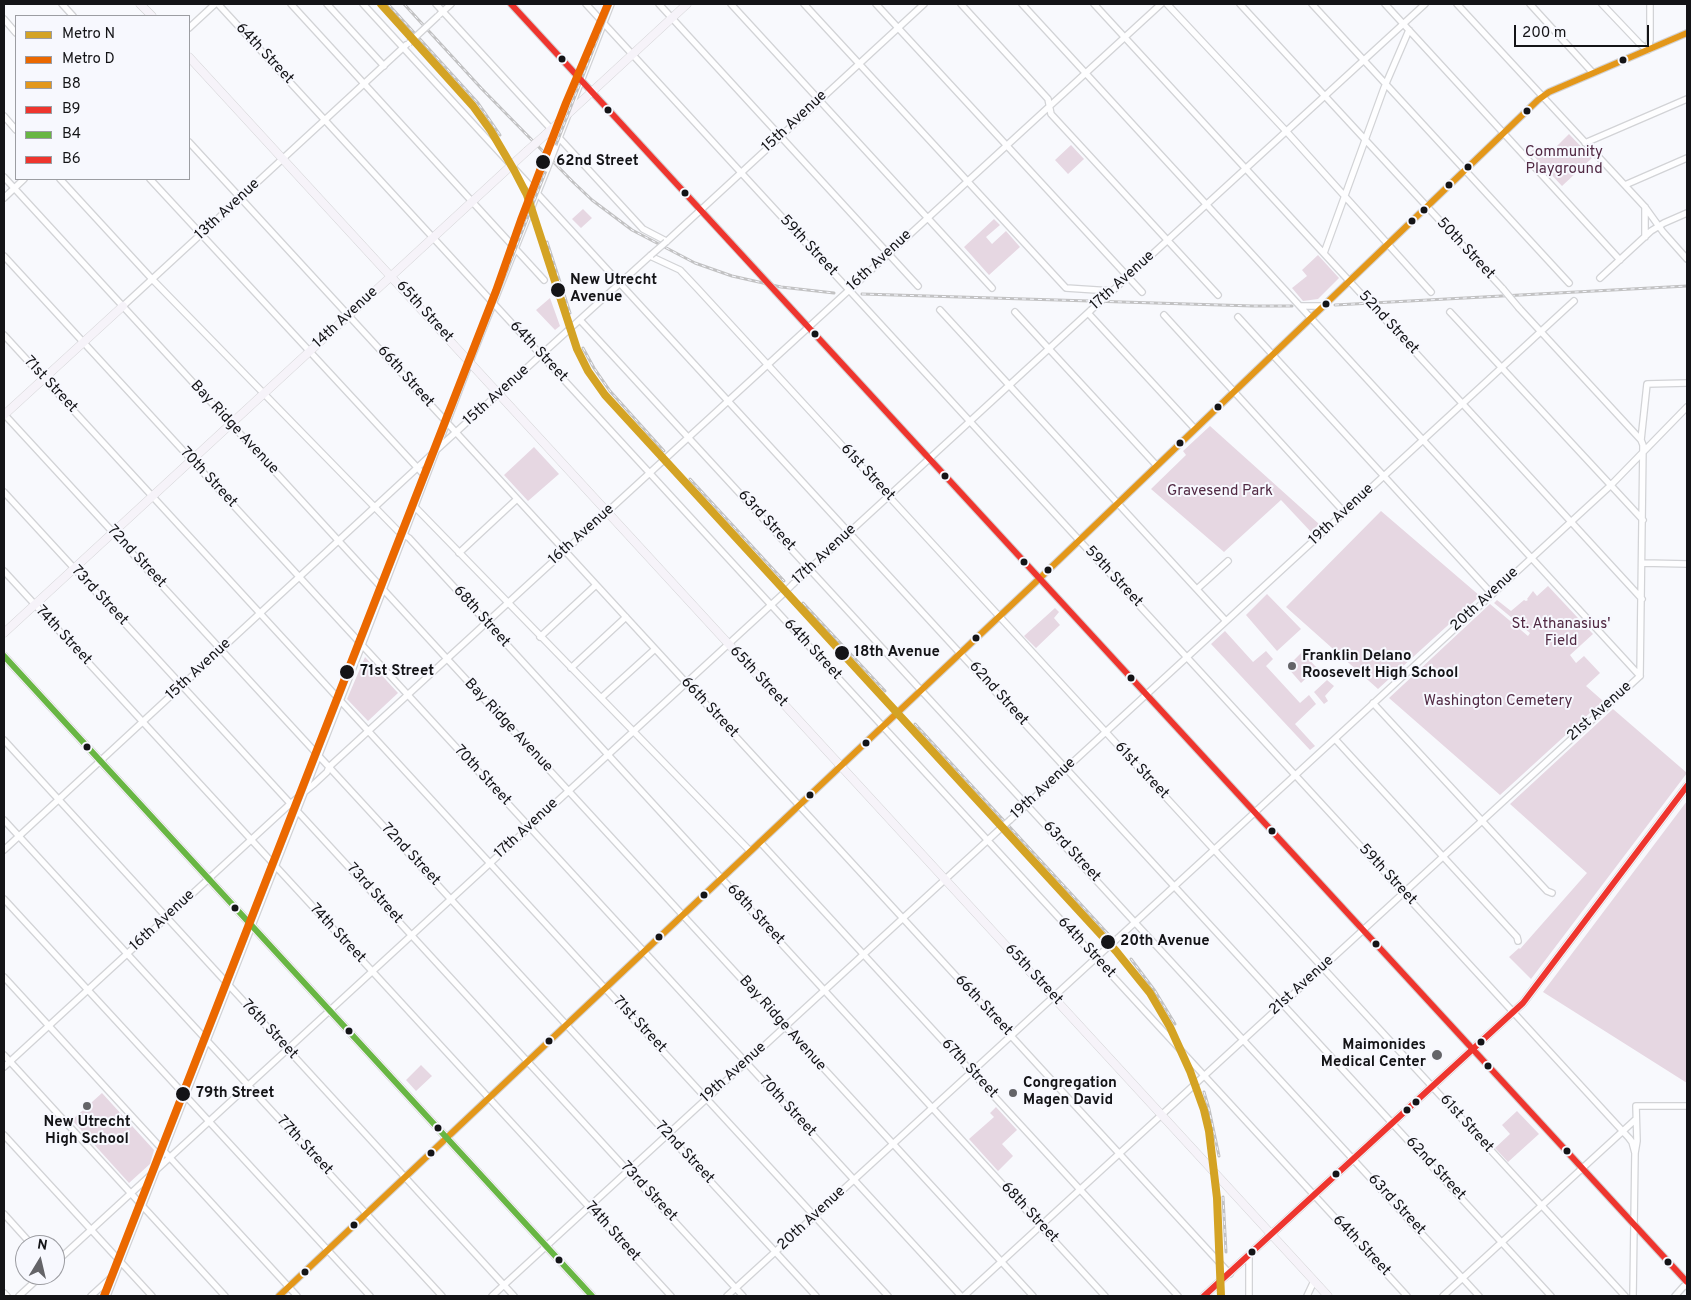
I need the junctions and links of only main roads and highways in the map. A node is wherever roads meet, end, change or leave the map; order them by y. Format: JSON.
{"nodes":[{"id":1,"x":140,"y":4,"type":"edge"},
{"id":2,"x":688,"y":4,"type":"edge"},
{"id":3,"x":151,"y":15,"type":"edge"},
{"id":4,"x":190,"y":58,"type":"edge"},
{"id":5,"x":391,"y":276,"type":"junction"},
{"id":6,"x":122,"y":306,"type":"road end"},
{"id":7,"x":4,"y":415,"type":"edge"},
{"id":8,"x":4,"y":633,"type":"edge"},
{"id":9,"x":4,"y":656,"type":"edge"},
{"id":10,"x":1687,"y":786,"type":"edge"},
{"id":11,"x":1272,"y":1234,"type":"junction"},
{"id":12,"x":592,"y":1296,"type":"edge"},
{"id":13,"x":1204,"y":1296,"type":"edge"},
{"id":14,"x":1328,"y":1296,"type":"edge"}],
"edges":[{"from":1,"to":3,"type":"main road"},
{"from":2,"to":5,"type":"main road","name":"14th Avenue","bridge":true},
{"from":4,"to":5,"type":"main road","name":"65th Street"},
{"from":5,"to":8,"type":"main road","name":"14th Avenue"},
{"from":5,"to":11,"type":"main road","name":"65th Street"},
{"from":6,"to":7,"type":"main road","name":"13th Avenue"},
{"from":9,"to":12,"type":"main road"},
{"from":10,"to":11,"type":"main road"},
{"from":11,"to":13,"type":"main road"},
{"from":11,"to":14,"type":"main road","name":"65th Street"}]}
